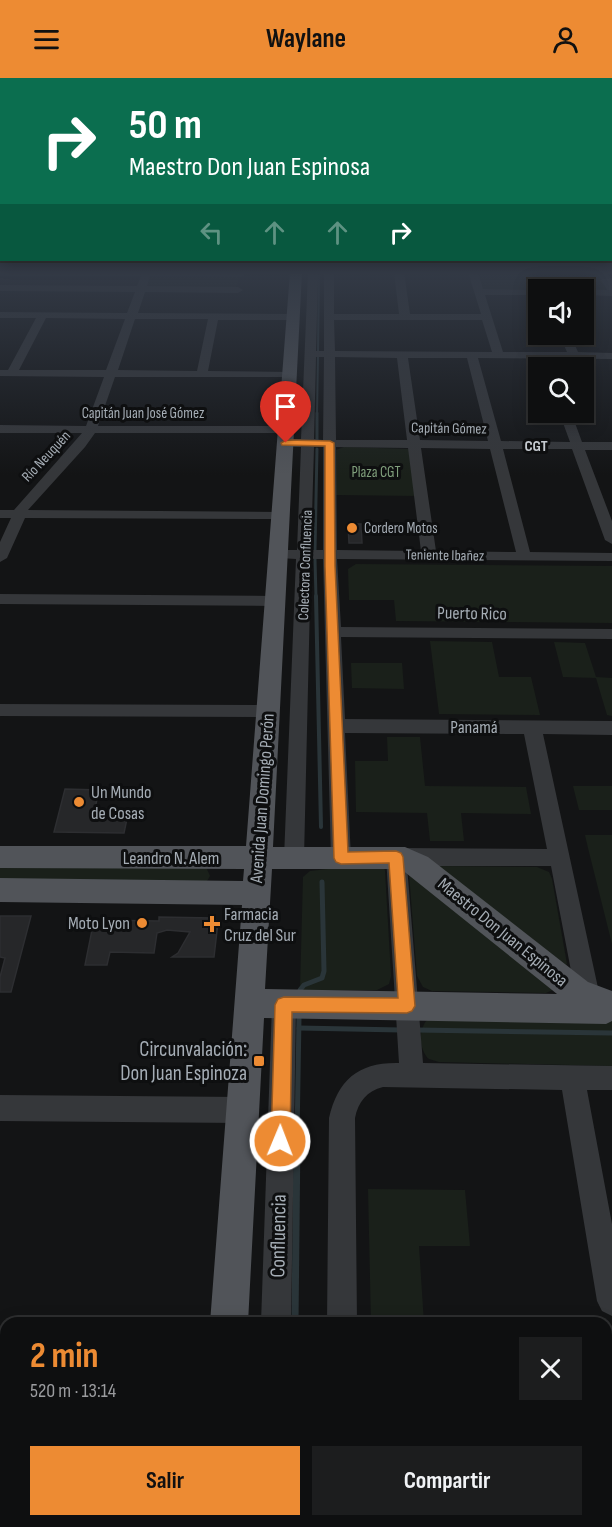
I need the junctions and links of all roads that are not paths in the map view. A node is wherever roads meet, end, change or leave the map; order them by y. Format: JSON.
{"nodes":[{"id":1,"x":27,"y":340,"type":"edge"},
{"id":2,"x":123,"y":340,"type":"edge"},
{"id":3,"x":209,"y":340,"type":"edge"},
{"id":4,"x":292,"y":340,"type":"edge"},
{"id":5,"x":311,"y":340,"type":"edge"},
{"id":6,"x":329,"y":340,"type":"edge"},
{"id":7,"x":493,"y":340,"type":"edge"},
{"id":8,"x":569,"y":345,"type":"edge"},
{"id":9,"x":291,"y":354,"type":"junction"},
{"id":10,"x":311,"y":354,"type":"junction"},
{"id":11,"x":329,"y":354,"type":"junction"},
{"id":12,"x":402,"y":354,"type":"junction"},
{"id":13,"x":472,"y":355,"type":"junction"},
{"id":14,"x":498,"y":355,"type":"junction"},
{"id":15,"x":543,"y":356,"type":"joint"},
{"id":16,"x":574,"y":356,"type":"junction"},
{"id":17,"x":612,"y":356,"type":"edge"},
{"id":18,"x":6,"y":373,"type":"edge"},
{"id":19,"x":111,"y":374,"type":"junction"},
{"id":20,"x":202,"y":374,"type":"junction"},
{"id":21,"x":290,"y":375,"type":"junction"},
{"id":22,"x":569,"y":423,"type":"edge"},
{"id":23,"x":0,"y":429,"type":"edge"},
{"id":24,"x":91,"y":429,"type":"junction"},
{"id":25,"x":286,"y":436,"type":"junction"},
{"id":26,"x":309,"y":443,"type":"junction"},
{"id":27,"x":330,"y":443,"type":"junction"},
{"id":28,"x":414,"y":444,"type":"junction"},
{"id":29,"x":495,"y":445,"type":"junction"},
{"id":30,"x":577,"y":446,"type":"junction"},
{"id":31,"x":612,"y":446,"type":"edge"},
{"id":32,"x":0,"y":514,"type":"edge"},
{"id":33,"x":18,"y":514,"type":"junction"},
{"id":34,"x":281,"y":516,"type":"junction"},
{"id":35,"x":612,"y":540,"type":"edge"},
{"id":36,"x":279,"y":554,"type":"junction"},
{"id":37,"x":305,"y":554,"type":"junction"},
{"id":38,"x":330,"y":554,"type":"junction"},
{"id":39,"x":429,"y":555,"type":"junction"},
{"id":40,"x":524,"y":556,"type":"junction"},
{"id":41,"x":612,"y":557,"type":"edge"},
{"id":42,"x":0,"y":558,"type":"edge"},
{"id":43,"x":0,"y":599,"type":"edge"},
{"id":44,"x":274,"y":601,"type":"junction"},
{"id":45,"x":333,"y":632,"type":"junction"},
{"id":46,"x":612,"y":634,"type":"edge"},
{"id":47,"x":0,"y":710,"type":"edge"},
{"id":48,"x":267,"y":711,"type":"junction"},
{"id":49,"x":336,"y":726,"type":"junction"},
{"id":50,"x":532,"y":727,"type":"junction"},
{"id":51,"x":612,"y":728,"type":"edge"},
{"id":52,"x":0,"y":857,"type":"edge"},
{"id":53,"x":396,"y":857,"type":"junction"},
{"id":54,"x":205,"y":858,"type":"junction"},
{"id":55,"x":294,"y":858,"type":"junction"},
{"id":56,"x":341,"y":858,"type":"junction"},
{"id":57,"x":559,"y":858,"type":"junction"},
{"id":58,"x":258,"y":859,"type":"junction"},
{"id":59,"x":0,"y":891,"type":"edge"},
{"id":60,"x":201,"y":892,"type":"junction"},
{"id":61,"x":256,"y":893,"type":"junction"},
{"id":62,"x":249,"y":1003,"type":"junction"},
{"id":63,"x":604,"y":1004,"type":"edge"},
{"id":64,"x":284,"y":1005,"type":"junction"},
{"id":65,"x":408,"y":1022,"type":"junction"},
{"id":66,"x":412,"y":1075,"type":"junction"},
{"id":67,"x":572,"y":1078,"type":"junction"},
{"id":68,"x":612,"y":1078,"type":"edge"},
{"id":69,"x":0,"y":1108,"type":"edge"},
{"id":70,"x":242,"y":1110,"type":"junction"},
{"id":71,"x":612,"y":1300,"type":"edge"},
{"id":72,"x":229,"y":1317,"type":"edge"},
{"id":73,"x":276,"y":1317,"type":"edge"},
{"id":74,"x":342,"y":1317,"type":"edge"}],
"edges":[{"from":1,"to":18,"type":"street"},
{"from":2,"to":19,"type":"street","name":"Río Neuquén"},
{"from":3,"to":20,"type":"street"},
{"from":4,"to":9,"type":"main road","name":"Avenida Juan Domingo Perón"},
{"from":5,"to":10,"type":"street","name":"Colectora Confluencia"},
{"from":6,"to":11,"type":"street"},
{"from":7,"to":14,"type":"street"},
{"from":8,"to":16,"type":"street"},
{"from":9,"to":10,"type":"street"},
{"from":9,"to":21,"type":"main road","name":"Avenida Juan Domingo Perón"},
{"from":10,"to":11,"type":"street"},
{"from":10,"to":26,"type":"street","name":"Colectora Confluencia"},
{"from":11,"to":12,"type":"street"},
{"from":11,"to":27,"type":"street"},
{"from":12,"to":13,"type":"street"},
{"from":12,"to":28,"type":"street"},
{"from":13,"to":14,"type":"street"},
{"from":13,"to":29,"type":"street"},
{"from":14,"to":15,"type":"street"},
{"from":15,"to":16,"type":"street"},
{"from":16,"to":17,"type":"street"},
{"from":18,"to":19,"type":"street"},
{"from":19,"to":20,"type":"street"},
{"from":19,"to":24,"type":"street","name":"Río Neuquén"},
{"from":20,"to":21,"type":"street"},
{"from":21,"to":25,"type":"main road","name":"Avenida Juan Domingo Perón"},
{"from":22,"to":30,"type":"street"},
{"from":23,"to":24,"type":"street","name":"Capitán Juan José Gómez"},
{"from":24,"to":25,"type":"street","name":"Capitán Juan José Gómez"},
{"from":24,"to":33,"type":"street","name":"Río Neuquén"},
{"from":25,"to":26,"type":"street","name":"Capitán Gómez"},
{"from":25,"to":34,"type":"main road","name":"Avenida Juan Domingo Perón"},
{"from":26,"to":27,"type":"street","name":"Capitán Gómez"},
{"from":26,"to":37,"type":"street","name":"Colectora Confluencia"},
{"from":27,"to":28,"type":"street","name":"Capitán Gómez"},
{"from":27,"to":38,"type":"street"},
{"from":28,"to":29,"type":"street","name":"Capitán Gómez"},
{"from":28,"to":39,"type":"street"},
{"from":29,"to":30,"type":"street","name":"Capitán Gómez"},
{"from":29,"to":40,"type":"street"},
{"from":30,"to":31,"type":"street","name":"Capitán Gómez"},
{"from":30,"to":35,"type":"street"},
{"from":32,"to":33,"type":"street"},
{"from":33,"to":34,"type":"street"},
{"from":33,"to":42,"type":"street","name":"Río Neuquén"},
{"from":34,"to":36,"type":"main road","name":"Avenida Juan Domingo Perón"},
{"from":36,"to":37,"type":"street","name":"Teniente Ibañez"},
{"from":36,"to":44,"type":"main road","name":"Avenida Juan Domingo Perón"},
{"from":37,"to":38,"type":"street","name":"Teniente Ibañez"},
{"from":37,"to":55,"type":"street","name":"Colectora Confluencia"},
{"from":38,"to":39,"type":"street","name":"Teniente Ibañez"},
{"from":38,"to":45,"type":"street"},
{"from":39,"to":40,"type":"street","name":"Teniente Ibañez"},
{"from":40,"to":41,"type":"street","name":"Teniente Ibañez"},
{"from":43,"to":44,"type":"street"},
{"from":44,"to":48,"type":"main road","name":"Avenida Juan Domingo Perón"},
{"from":45,"to":46,"type":"street","name":"Puerto Rico"},
{"from":45,"to":49,"type":"street"},
{"from":47,"to":48,"type":"street"},
{"from":48,"to":58,"type":"main road","name":"Avenida Juan Domingo Perón"},
{"from":49,"to":50,"type":"street","name":"Panamá"},
{"from":49,"to":56,"type":"street"},
{"from":50,"to":51,"type":"street","name":"Panamá"},
{"from":50,"to":57,"type":"street"},
{"from":52,"to":54,"type":"main road","name":"Leandro N. Alem"},
{"from":53,"to":56,"type":"main road","name":"Leandro N. Alem"},
{"from":53,"to":57,"type":"street","name":"Leandro N. Alem"},
{"from":53,"to":63,"type":"main road","name":"Maestro Don Juan Espinosa"},
{"from":53,"to":65,"type":"street"},
{"from":54,"to":58,"type":"main road","name":"Leandro N. Alem"},
{"from":54,"to":60,"type":"main road"},
{"from":55,"to":56,"type":"main road","name":"Leandro N. Alem"},
{"from":55,"to":58,"type":"main road","name":"Leandro N. Alem"},
{"from":57,"to":63,"type":"street"},
{"from":58,"to":61,"type":"main road","name":"Avenida Juan Domingo Perón"},
{"from":59,"to":60,"type":"main road","name":"Leandro N. Alem"},
{"from":60,"to":61,"type":"main road","name":"Leandro N. Alem"},
{"from":61,"to":62,"type":"main road","name":"Avenida Juan Domingo Perón"},
{"from":62,"to":64,"type":"main road","name":"Maestro Don Juan Espinosa"},
{"from":62,"to":70,"type":"main road","name":"Avenida Juan Domingo Perón"},
{"from":63,"to":65,"type":"main road","name":"Maestro Don Juan Espinosa"},
{"from":64,"to":65,"type":"main road","name":"Maestro Don Juan Espinosa"},
{"from":64,"to":73,"type":"street","name":"Confluencia"},
{"from":65,"to":66,"type":"street"},
{"from":66,"to":67,"type":"street"},
{"from":66,"to":74,"type":"street"},
{"from":67,"to":68,"type":"street"},
{"from":67,"to":71,"type":"street"},
{"from":69,"to":70,"type":"street"},
{"from":70,"to":72,"type":"main road","name":"Avenida Juan Domingo Perón"}]}
